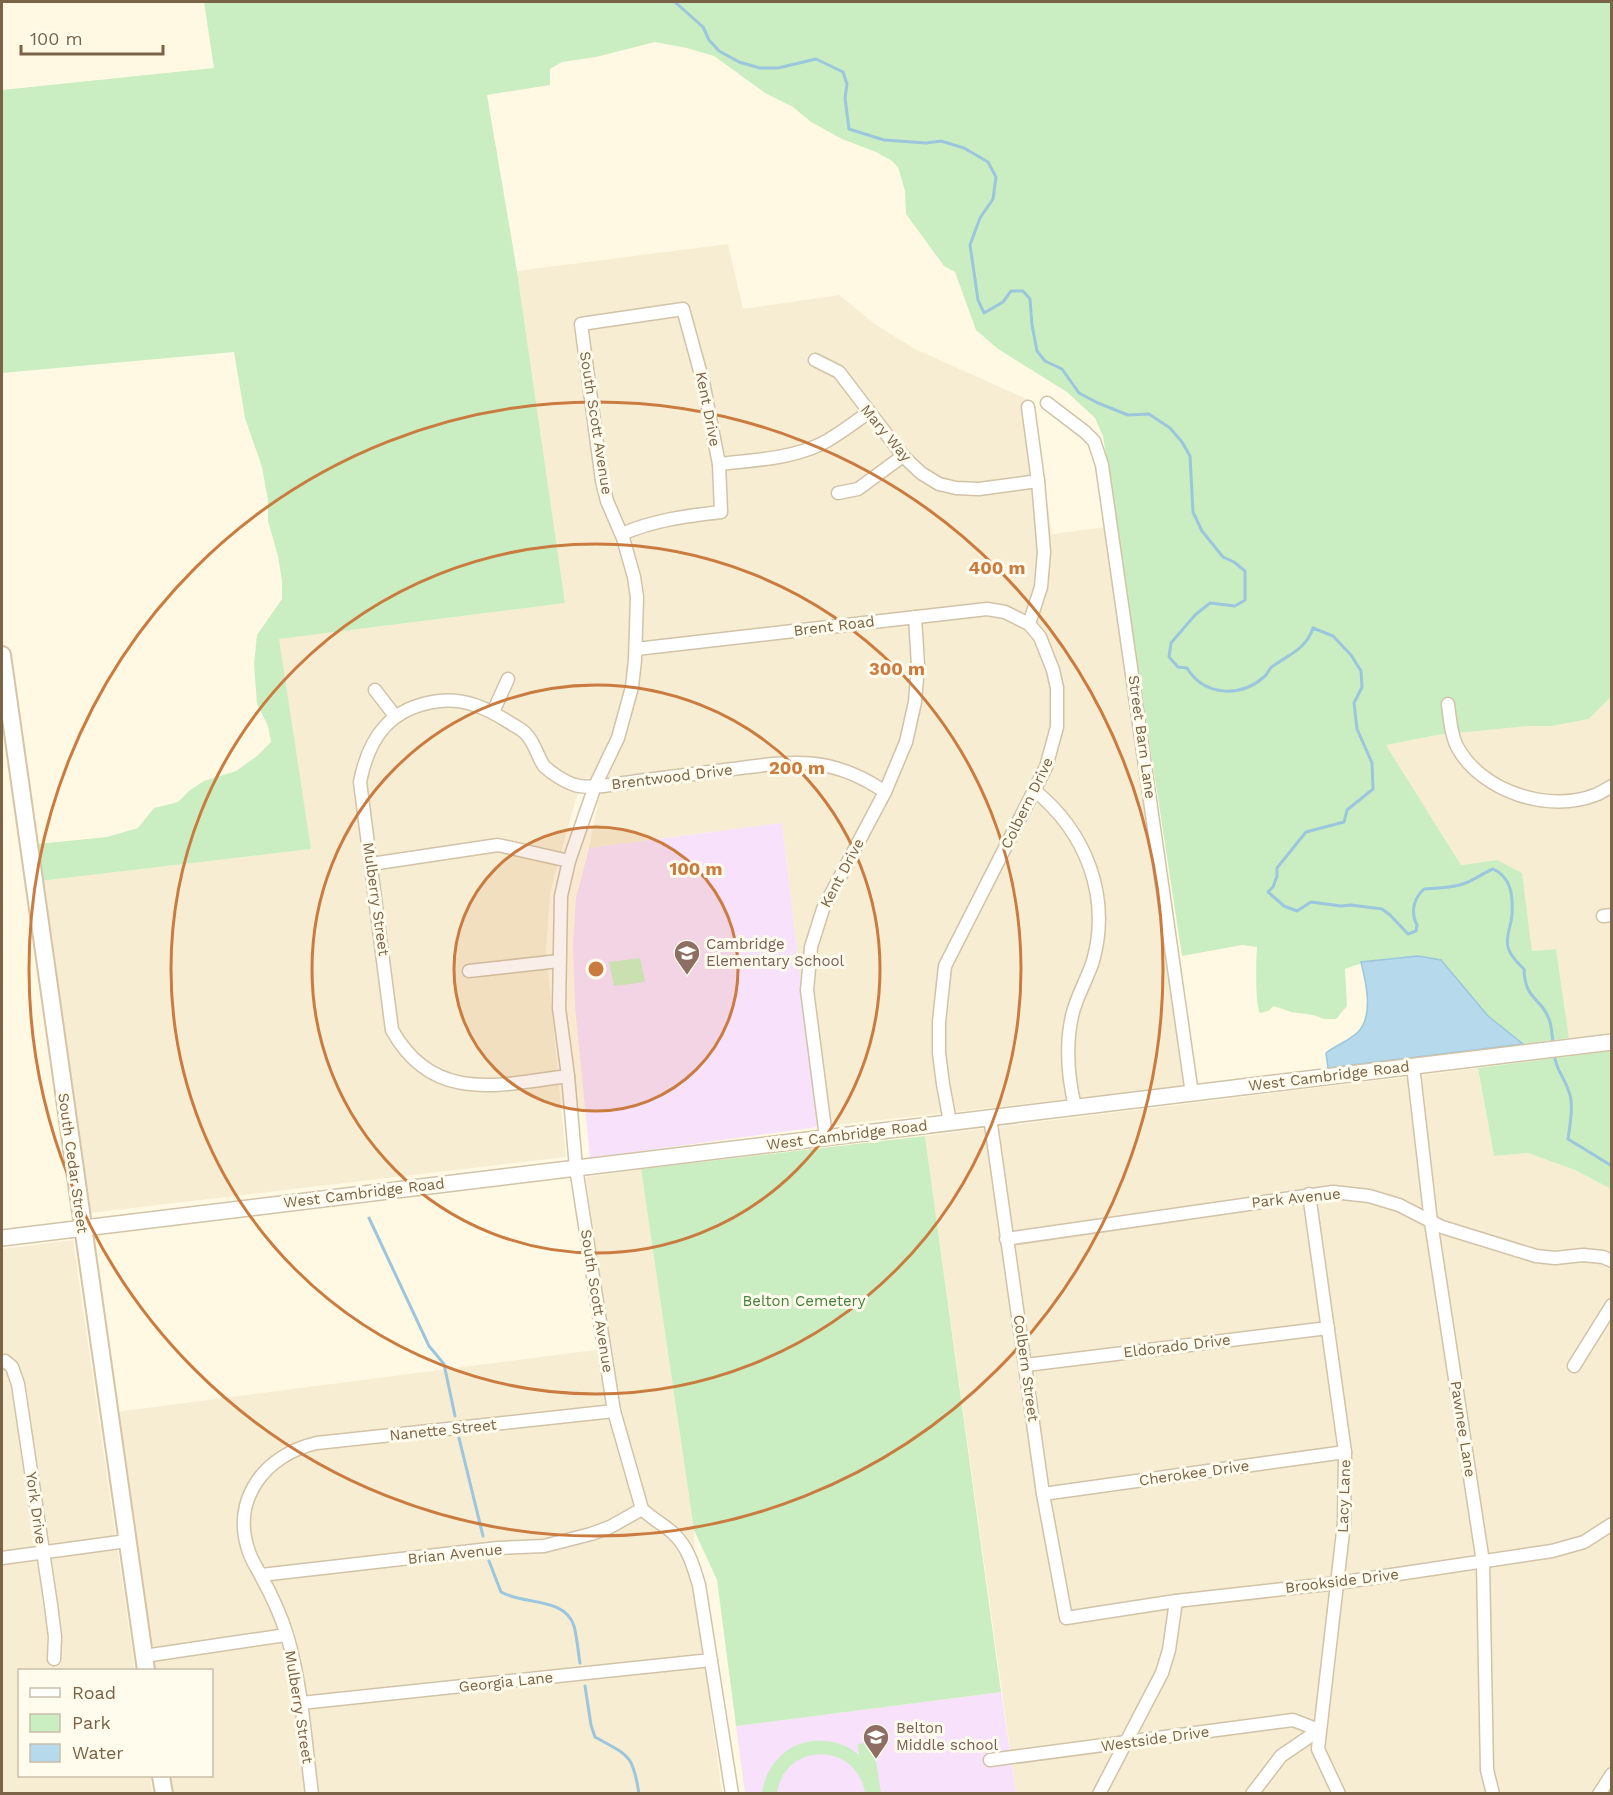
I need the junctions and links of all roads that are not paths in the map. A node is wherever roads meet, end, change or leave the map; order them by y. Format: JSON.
{"nodes":[{"id":1,"x":683,"y":309,"type":"joint"},
{"id":2,"x":815,"y":360,"type":"dead end"},
{"id":3,"x":1047,"y":404,"type":"dead end"},
{"id":4,"x":1028,"y":407,"type":"dead end"},
{"id":5,"x":868,"y":413,"type":"junction"},
{"id":6,"x":903,"y":456,"type":"junction"},
{"id":7,"x":719,"y":464,"type":"junction"},
{"id":8,"x":1038,"y":481,"type":"junction"},
{"id":9,"x":838,"y":493,"type":"dead end"},
{"id":10,"x":622,"y":534,"type":"junction"},
{"id":11,"x":915,"y":617,"type":"junction"},
{"id":12,"x":1029,"y":624,"type":"junction"},
{"id":13,"x":636,"y":650,"type":"junction"},
{"id":14,"x":2,"y":655,"type":"edge"},
{"id":15,"x":508,"y":679,"type":"dead end"},
{"id":16,"x":375,"y":690,"type":"dead end"},
{"id":17,"x":1448,"y":704,"type":"dead end"},
{"id":18,"x":493,"y":712,"type":"junction"},
{"id":19,"x":395,"y":716,"type":"junction"},
{"id":20,"x":620,"y":732,"type":"joint"},
{"id":21,"x":360,"y":782,"type":"joint"},
{"id":22,"x":595,"y":786,"type":"junction"},
{"id":23,"x":1611,"y":786,"type":"edge"},
{"id":24,"x":1034,"y":790,"type":"junction"},
{"id":25,"x":885,"y":792,"type":"junction"},
{"id":26,"x":568,"y":861,"type":"junction"},
{"id":27,"x":371,"y":864,"type":"junction"},
{"id":28,"x":559,"y":961,"type":"junction"},
{"id":29,"x":469,"y":970,"type":"dead end"},
{"id":30,"x":1611,"y":1042,"type":"edge"},
{"id":31,"x":1413,"y":1066,"type":"junction"},
{"id":32,"x":568,"y":1076,"type":"junction"},
{"id":33,"x":1192,"y":1094,"type":"junction"},
{"id":34,"x":1075,"y":1107,"type":"junction"},
{"id":35,"x":990,"y":1117,"type":"junction"},
{"id":36,"x":950,"y":1122,"type":"junction"},
{"id":37,"x":826,"y":1137,"type":"junction"},
{"id":38,"x":576,"y":1168,"type":"junction"},
{"id":39,"x":1309,"y":1194,"type":"junction"},
{"id":40,"x":1431,"y":1222,"type":"junction"},
{"id":41,"x":82,"y":1228,"type":"junction"},
{"id":42,"x":2,"y":1238,"type":"edge"},
{"id":43,"x":1006,"y":1239,"type":"junction"},
{"id":44,"x":1611,"y":1261,"type":"edge"},
{"id":45,"x":1611,"y":1305,"type":"edge"},
{"id":46,"x":1328,"y":1328,"type":"junction"},
{"id":47,"x":4,"y":1361,"type":"dead end"},
{"id":48,"x":1026,"y":1365,"type":"junction"},
{"id":49,"x":1574,"y":1366,"type":"dead end"},
{"id":50,"x":614,"y":1411,"type":"junction"},
{"id":51,"x":1345,"y":1452,"type":"junction"},
{"id":52,"x":276,"y":1460,"type":"joint"},
{"id":53,"x":1043,"y":1494,"type":"junction"},
{"id":54,"x":642,"y":1509,"type":"junction"},
{"id":55,"x":1611,"y":1524,"type":"edge"},
{"id":56,"x":127,"y":1540,"type":"junction"},
{"id":57,"x":43,"y":1552,"type":"junction"},
{"id":58,"x":2,"y":1558,"type":"edge"},
{"id":59,"x":1483,"y":1562,"type":"junction"},
{"id":60,"x":261,"y":1575,"type":"junction"},
{"id":61,"x":1338,"y":1583,"type":"junction"},
{"id":62,"x":1176,"y":1601,"type":"junction"},
{"id":63,"x":1066,"y":1618,"type":"joint"},
{"id":64,"x":286,"y":1635,"type":"junction"},
{"id":65,"x":54,"y":1659,"type":"dead end"},
{"id":66,"x":711,"y":1660,"type":"junction"},
{"id":67,"x":145,"y":1663,"type":"edge"},
{"id":68,"x":301,"y":1703,"type":"junction"},
{"id":69,"x":1319,"y":1730,"type":"junction"},
{"id":70,"x":1126,"y":1744,"type":"junction"},
{"id":71,"x":990,"y":1760,"type":"dead end"},
{"id":72,"x":1611,"y":1774,"type":"edge"},
{"id":73,"x":161,"y":1777,"type":"edge"},
{"id":74,"x":164,"y":1794,"type":"edge"},
{"id":75,"x":312,"y":1794,"type":"edge"},
{"id":76,"x":732,"y":1794,"type":"edge"},
{"id":77,"x":1100,"y":1794,"type":"edge"},
{"id":78,"x":1252,"y":1794,"type":"edge"},
{"id":79,"x":1339,"y":1794,"type":"edge"},
{"id":80,"x":1493,"y":1794,"type":"edge"},
{"id":81,"x":1599,"y":1794,"type":"edge"}],
"edges":[{"from":1,"to":7,"type":"street","name":"Kent Drive"},
{"from":1,"to":10,"type":"street","name":"South Scott Avenue"},
{"from":2,"to":5,"type":"street","name":"Mary Way"},
{"from":3,"to":33,"type":"street","name":"Street Barn Lane"},
{"from":4,"to":8,"type":"street"},
{"from":5,"to":6,"type":"street","name":"Mary Way"},
{"from":5,"to":7,"type":"street"},
{"from":6,"to":8,"type":"street","name":"Mary Way"},
{"from":6,"to":9,"type":"street"},
{"from":7,"to":10,"type":"street","name":"Kent Drive"},
{"from":8,"to":12,"type":"street"},
{"from":10,"to":13,"type":"street","name":"South Scott Avenue"},
{"from":11,"to":12,"type":"street","name":"Brent Road"},
{"from":11,"to":13,"type":"street","name":"Brent Road"},
{"from":11,"to":25,"type":"street","name":"Kent Drive"},
{"from":12,"to":24,"type":"street","name":"Colbern Drive"},
{"from":13,"to":20,"type":"street","name":"South Scott Avenue"},
{"from":14,"to":41,"type":"main road","name":"South Cedar Street"},
{"from":15,"to":18,"type":"street"},
{"from":16,"to":19,"type":"street"},
{"from":17,"to":23,"type":"street"},
{"from":18,"to":19,"type":"street","name":"Brentwood Drive"},
{"from":18,"to":22,"type":"street","name":"Brentwood Drive"},
{"from":19,"to":21,"type":"street","name":"Brentwood Drive"},
{"from":20,"to":22,"type":"street","name":"Brentwood Drive"},
{"from":21,"to":27,"type":"street","name":"Mulberry Street"},
{"from":22,"to":25,"type":"street","name":"Brentwood Drive"},
{"from":22,"to":26,"type":"street","name":"South Scott Avenue"},
{"from":24,"to":34,"type":"street"},
{"from":24,"to":36,"type":"street","name":"Colbern Drive"},
{"from":25,"to":37,"type":"street","name":"Kent Drive"},
{"from":26,"to":27,"type":"street"},
{"from":26,"to":28,"type":"street","name":"South Scott Avenue"},
{"from":27,"to":32,"type":"street","name":"Mulberry Street"},
{"from":28,"to":29,"type":"street"},
{"from":28,"to":32,"type":"street","name":"South Scott Avenue"},
{"from":30,"to":31,"type":"street","name":"West Cambridge Road"},
{"from":31,"to":33,"type":"street","name":"West Cambridge Road"},
{"from":31,"to":40,"type":"street","name":"Pawnee Lane"},
{"from":32,"to":38,"type":"street","name":"South Scott Avenue"},
{"from":33,"to":34,"type":"street","name":"West Cambridge Road"},
{"from":34,"to":35,"type":"street","name":"West Cambridge Road"},
{"from":35,"to":36,"type":"street","name":"West Cambridge Road"},
{"from":35,"to":43,"type":"street","name":"Colbern Street"},
{"from":36,"to":37,"type":"street","name":"West Cambridge Road"},
{"from":37,"to":38,"type":"street","name":"West Cambridge Road"},
{"from":38,"to":41,"type":"street","name":"West Cambridge Road"},
{"from":38,"to":50,"type":"street","name":"South Scott Avenue"},
{"from":39,"to":40,"type":"street","name":"Park Avenue"},
{"from":39,"to":43,"type":"street","name":"Park Avenue"},
{"from":39,"to":46,"type":"street","name":"Lacy Lane"},
{"from":40,"to":44,"type":"street","name":"Park Avenue"},
{"from":40,"to":59,"type":"street","name":"Pawnee Lane"},
{"from":41,"to":42,"type":"street","name":"West Cambridge Road"},
{"from":41,"to":56,"type":"main road","name":"South Cedar Street"},
{"from":43,"to":48,"type":"street","name":"Colbern Street"},
{"from":45,"to":49,"type":"street"},
{"from":46,"to":48,"type":"street","name":"Eldorado Drive"},
{"from":46,"to":51,"type":"street","name":"Lacy Lane"},
{"from":47,"to":57,"type":"street","name":"York Drive"},
{"from":48,"to":53,"type":"street","name":"Colbern Street"},
{"from":50,"to":52,"type":"street","name":"Nanette Street"},
{"from":50,"to":54,"type":"street","name":"South Scott Avenue"},
{"from":51,"to":53,"type":"street","name":"Cherokee Drive"},
{"from":51,"to":61,"type":"street","name":"Lacy Lane"},
{"from":52,"to":60,"type":"street","name":"Mulberry Street"},
{"from":53,"to":63,"type":"street","name":"Colbern Street"},
{"from":54,"to":60,"type":"street","name":"Brian Avenue"},
{"from":54,"to":66,"type":"street"},
{"from":55,"to":59,"type":"street","name":"Brookside Drive"},
{"from":56,"to":57,"type":"street"},
{"from":56,"to":67,"type":"main road","name":"South Cedar Street"},
{"from":57,"to":58,"type":"street"},
{"from":57,"to":65,"type":"street","name":"York Drive"},
{"from":59,"to":61,"type":"street","name":"Brookside Drive"},
{"from":59,"to":80,"type":"street","name":"Pawnee Lane"},
{"from":60,"to":64,"type":"street","name":"Mulberry Street"},
{"from":61,"to":62,"type":"street","name":"Brookside Drive"},
{"from":61,"to":69,"type":"street","name":"Lacy Lane"},
{"from":62,"to":63,"type":"street","name":"Brookside Drive"},
{"from":62,"to":70,"type":"street"},
{"from":64,"to":67,"type":"street"},
{"from":64,"to":68,"type":"street","name":"Mulberry Street"},
{"from":66,"to":68,"type":"street","name":"Georgia Lane"},
{"from":66,"to":76,"type":"street"},
{"from":68,"to":75,"type":"street","name":"Mulberry Street"},
{"from":69,"to":70,"type":"street","name":"Westside Drive"},
{"from":69,"to":78,"type":"street"},
{"from":69,"to":79,"type":"street","name":"Lacy Lane"},
{"from":70,"to":71,"type":"street","name":"Westside Drive"},
{"from":70,"to":77,"type":"street"},
{"from":72,"to":81,"type":"street"},
{"from":73,"to":74,"type":"main road"}]}
